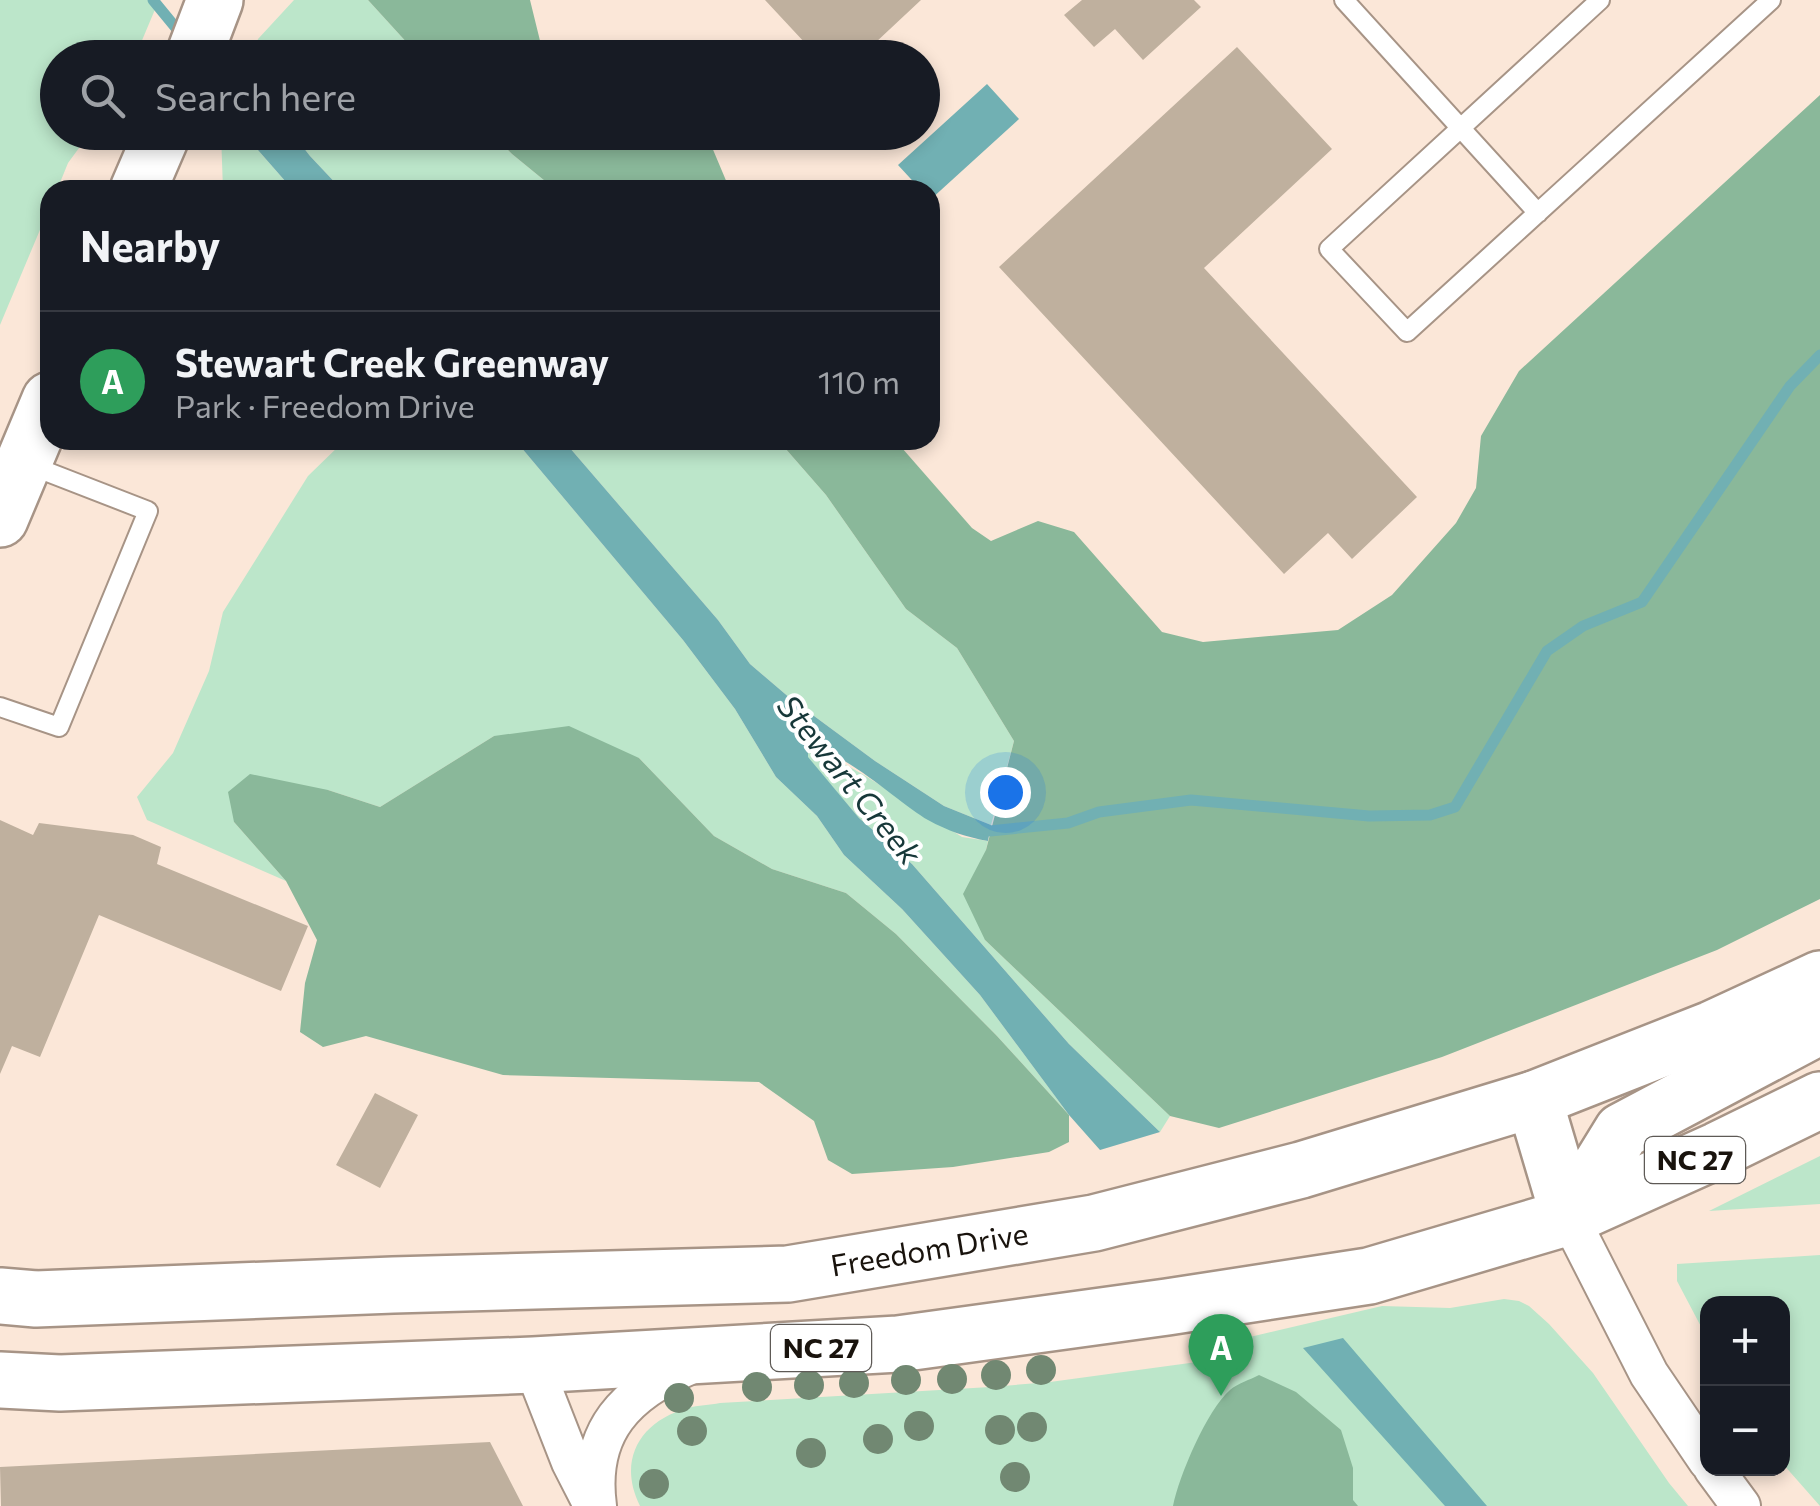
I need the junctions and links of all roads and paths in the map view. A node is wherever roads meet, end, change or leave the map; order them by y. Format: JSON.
{"nodes":[{"id":1,"x":1344,"y":0,"type":"edge"},
{"id":2,"x":1600,"y":0,"type":"edge"},
{"id":3,"x":1772,"y":0,"type":"edge"},
{"id":4,"x":1459,"y":128,"type":"junction"},
{"id":5,"x":155,"y":150,"type":"edge"},
{"id":6,"x":142,"y":180,"type":"edge"},
{"id":7,"x":1538,"y":213,"type":"junction"},
{"id":8,"x":40,"y":424,"type":"edge"},
{"id":9,"x":24,"y":462,"type":"junction"},
{"id":10,"x":0,"y":519,"type":"edge"},
{"id":11,"x":0,"y":706,"type":"edge"},
{"id":12,"x":1820,"y":979,"type":"edge"},
{"id":13,"x":1820,"y":1026,"type":"edge"},
{"id":14,"x":1534,"y":1098,"type":"junction"},
{"id":15,"x":1820,"y":1100,"type":"edge"},
{"id":16,"x":1568,"y":1217,"type":"junction"},
{"id":17,"x":788,"y":1274,"type":"junction"},
{"id":18,"x":0,"y":1296,"type":"edge"},
{"id":19,"x":722,"y":1354,"type":"junction"},
{"id":20,"x":533,"y":1365,"type":"junction"},
{"id":21,"x":0,"y":1380,"type":"edge"},
{"id":22,"x":60,"y":1383,"type":"junction"},
{"id":23,"x":0,"y":1397,"type":"edge"},
{"id":24,"x":1700,"y":1449,"type":"edge"},
{"id":25,"x":1718,"y":1476,"type":"edge"},
{"id":26,"x":595,"y":1506,"type":"edge"},
{"id":27,"x":1741,"y":1506,"type":"edge"}],
"edges":[{"from":1,"to":4,"type":"lane"},
{"from":2,"to":4,"type":"lane"},
{"from":3,"to":7,"type":"lane"},
{"from":4,"to":7,"type":"lane"},
{"from":4,"to":7,"type":"lane"},
{"from":5,"to":6,"type":"main road"},
{"from":8,"to":9,"type":"main road"},
{"from":9,"to":10,"type":"main road"},
{"from":9,"to":11,"type":"lane"},
{"from":12,"to":14,"type":"main road","name":"Freedom Drive"},
{"from":13,"to":16,"type":"main road"},
{"from":14,"to":16,"type":"main road"},
{"from":14,"to":17,"type":"main road","name":"Freedom Drive"},
{"from":15,"to":16,"type":"main road","number":"NC 27"},
{"from":16,"to":19,"type":"main road","number":"NC 27"},
{"from":16,"to":24,"type":"street"},
{"from":17,"to":18,"type":"main road","name":"Freedom Drive"},
{"from":17,"to":20,"type":"main road"},
{"from":19,"to":20,"type":"main road","number":"NC 27"},
{"from":19,"to":26,"type":"street"},
{"from":20,"to":22,"type":"main road","number":"NC 27"},
{"from":20,"to":26,"type":"street"},
{"from":21,"to":22,"type":"main road","number":"NC 27"},
{"from":22,"to":23,"type":"main road"},
{"from":25,"to":27,"type":"street"}]}
